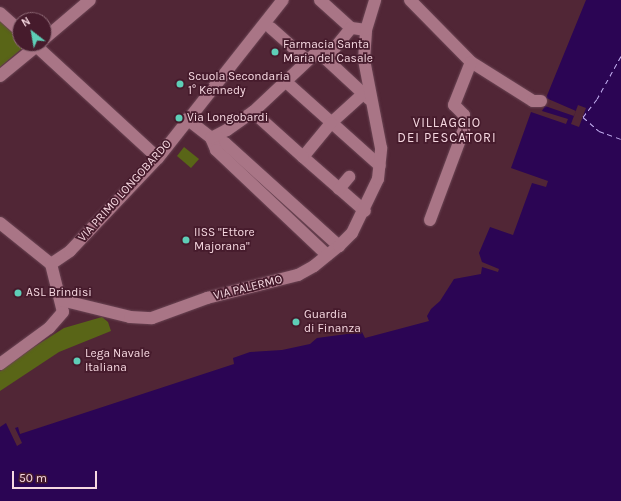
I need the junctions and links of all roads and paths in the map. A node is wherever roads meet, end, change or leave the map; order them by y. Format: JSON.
{"nodes":[{"id":1,"x":90,"y":0,"type":"edge"},
{"id":2,"x":283,"y":0,"type":"edge"},
{"id":3,"x":320,"y":0,"type":"edge"},
{"id":4,"x":375,"y":0,"type":"edge"},
{"id":5,"x":410,"y":0,"type":"edge"},
{"id":6,"x":0,"y":13,"type":"edge"},
{"id":7,"x":12,"y":24,"type":"edge"},
{"id":8,"x":271,"y":28,"type":"dead end"},
{"id":9,"x":351,"y":28,"type":"junction"},
{"id":10,"x":366,"y":30,"type":"junction"},
{"id":11,"x":52,"y":31,"type":"edge"},
{"id":12,"x":28,"y":52,"type":"edge"},
{"id":13,"x":47,"y":52,"type":"edge"},
{"id":14,"x":326,"y":59,"type":"junction"},
{"id":15,"x":307,"y":60,"type":"junction"},
{"id":16,"x":471,"y":62,"type":"junction"},
{"id":17,"x":0,"y":76,"type":"edge"},
{"id":18,"x":285,"y":81,"type":"junction"},
{"id":19,"x":366,"y":97,"type":"junction"},
{"id":20,"x":541,"y":102,"type":"dead end"},
{"id":21,"x":253,"y":112,"type":"junction"},
{"id":22,"x":187,"y":119,"type":"junction"},
{"id":23,"x":331,"y":123,"type":"junction"},
{"id":24,"x":211,"y":138,"type":"junction"},
{"id":25,"x":303,"y":157,"type":"junction"},
{"id":26,"x":158,"y":158,"type":"junction"},
{"id":27,"x":380,"y":166,"type":"junction"},
{"id":28,"x":350,"y":177,"type":"dead end"},
{"id":29,"x":339,"y":189,"type":"junction"},
{"id":30,"x":364,"y":211,"type":"junction"},
{"id":31,"x":430,"y":220,"type":"dead end"},
{"id":32,"x":0,"y":223,"type":"edge"},
{"id":33,"x":339,"y":246,"type":"junction"},
{"id":34,"x":327,"y":256,"type":"junction"},
{"id":35,"x":51,"y":264,"type":"junction"},
{"id":36,"x":61,"y":300,"type":"junction"},
{"id":37,"x":0,"y":364,"type":"edge"}],
"edges":[{"from":1,"to":11,"type":"street"},
{"from":2,"to":22,"type":"street","name":"VIA PRIMO LONGOBARDO"},
{"from":3,"to":9,"type":"street"},
{"from":4,"to":10,"type":"street","name":"VIA PALERMO"},
{"from":5,"to":16,"type":"street"},
{"from":6,"to":7,"type":"street"},
{"from":8,"to":15,"type":"street"},
{"from":9,"to":10,"type":"street"},
{"from":9,"to":14,"type":"street"},
{"from":10,"to":19,"type":"street","name":"VIA PALERMO"},
{"from":12,"to":17,"type":"street"},
{"from":13,"to":26,"type":"street"},
{"from":14,"to":15,"type":"street"},
{"from":14,"to":19,"type":"street"},
{"from":15,"to":18,"type":"street"},
{"from":16,"to":20,"type":"street"},
{"from":16,"to":31,"type":"street"},
{"from":18,"to":21,"type":"street"},
{"from":18,"to":23,"type":"street"},
{"from":19,"to":23,"type":"street"},
{"from":19,"to":27,"type":"street","name":"VIA PALERMO"},
{"from":21,"to":24,"type":"street"},
{"from":21,"to":25,"type":"street"},
{"from":22,"to":24,"type":"street"},
{"from":22,"to":26,"type":"street","name":"VIA PRIMO LONGOBARDO"},
{"from":23,"to":25,"type":"street"},
{"from":23,"to":27,"type":"street"},
{"from":24,"to":33,"type":"street"},
{"from":24,"to":34,"type":"street"},
{"from":25,"to":29,"type":"street"},
{"from":26,"to":35,"type":"street","name":"VIA PRIMO LONGOBARDO"},
{"from":27,"to":30,"type":"street","name":"VIA PALERMO"},
{"from":28,"to":29,"type":"street"},
{"from":29,"to":30,"type":"street"},
{"from":30,"to":33,"type":"street","name":"VIA PALERMO"},
{"from":32,"to":35,"type":"street"},
{"from":33,"to":34,"type":"street","name":"VIA PALERMO"},
{"from":34,"to":36,"type":"street","name":"VIA PALERMO"},
{"from":35,"to":36,"type":"street"},
{"from":36,"to":37,"type":"street"}]}
